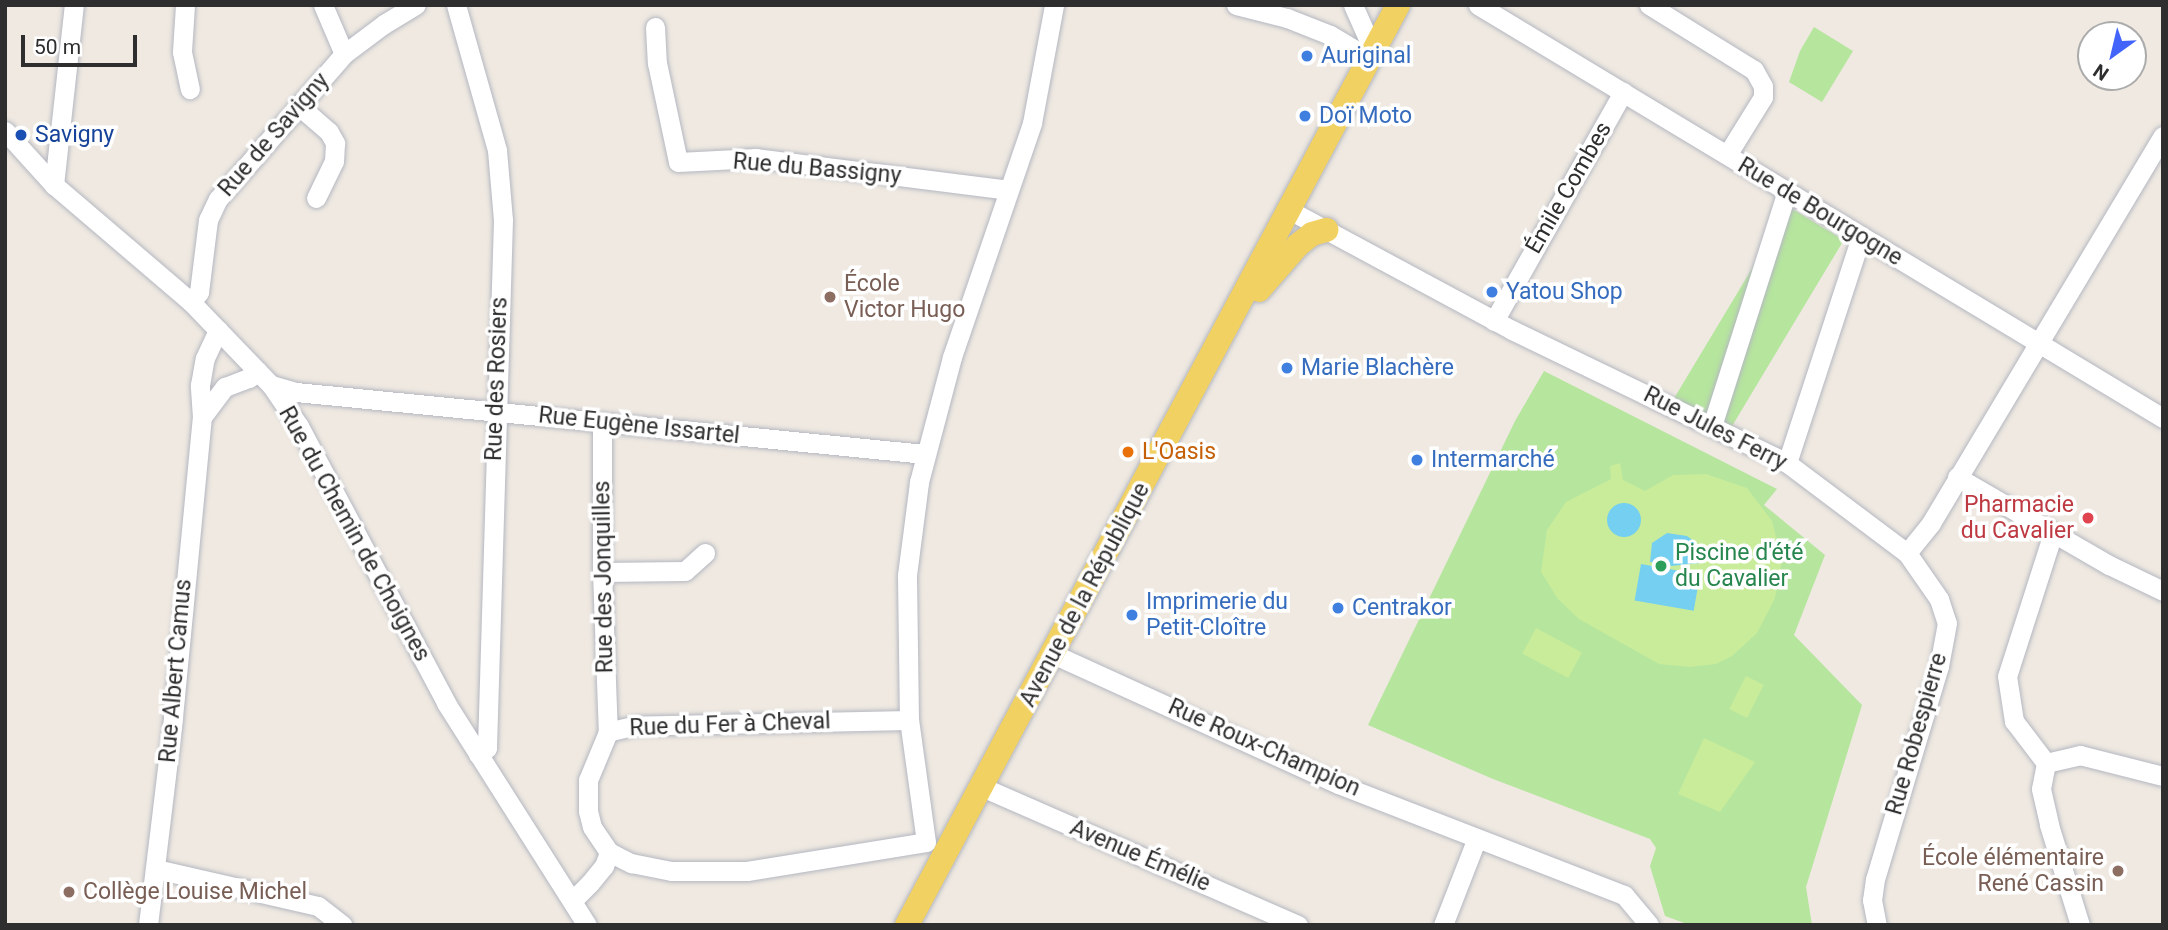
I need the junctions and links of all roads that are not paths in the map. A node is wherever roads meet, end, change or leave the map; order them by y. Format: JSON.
{"nodes":[{"id":1,"x":74,"y":5,"type":"edge"},
{"id":2,"x":185,"y":5,"type":"edge"},
{"id":3,"x":323,"y":5,"type":"edge"},
{"id":4,"x":416,"y":5,"type":"edge"},
{"id":5,"x":456,"y":5,"type":"edge"},
{"id":6,"x":1054,"y":5,"type":"edge"},
{"id":7,"x":1236,"y":5,"type":"edge"},
{"id":8,"x":1353,"y":5,"type":"edge"},
{"id":9,"x":1398,"y":5,"type":"edge"},
{"id":10,"x":1478,"y":5,"type":"edge"},
{"id":11,"x":1650,"y":5,"type":"edge"},
{"id":12,"x":655,"y":27,"type":"dead end"},
{"id":13,"x":1373,"y":50,"type":"junction"},
{"id":14,"x":344,"y":54,"type":"junction"},
{"id":15,"x":190,"y":89,"type":"dead end"},
{"id":16,"x":1623,"y":92,"type":"junction"},
{"id":17,"x":298,"y":105,"type":"junction"},
{"id":18,"x":5,"y":131,"type":"edge"},
{"id":19,"x":2163,"y":136,"type":"edge"},
{"id":20,"x":1727,"y":155,"type":"junction"},
{"id":21,"x":54,"y":185,"type":"junction"},
{"id":22,"x":1008,"y":190,"type":"junction"},
{"id":23,"x":1787,"y":191,"type":"junction"},
{"id":24,"x":316,"y":198,"type":"dead end"},
{"id":25,"x":1291,"y":211,"type":"junction"},
{"id":26,"x":1325,"y":230,"type":"junction"},
{"id":27,"x":1861,"y":236,"type":"junction"},
{"id":28,"x":191,"y":302,"type":"junction"},
{"id":29,"x":1238,"y":309,"type":"junction"},
{"id":30,"x":1494,"y":321,"type":"junction"},
{"id":31,"x":218,"y":330,"type":"junction"},
{"id":32,"x":2038,"y":342,"type":"junction"},
{"id":33,"x":257,"y":371,"type":"junction"},
{"id":34,"x":203,"y":376,"type":"junction"},
{"id":35,"x":271,"y":385,"type":"junction"},
{"id":36,"x":225,"y":387,"type":"junction"},
{"id":37,"x":497,"y":410,"type":"junction"},
{"id":38,"x":202,"y":417,"type":"junction"},
{"id":39,"x":2163,"y":418,"type":"edge"},
{"id":40,"x":602,"y":422,"type":"junction"},
{"id":41,"x":1712,"y":426,"type":"junction"},
{"id":42,"x":925,"y":454,"type":"junction"},
{"id":43,"x":1787,"y":463,"type":"junction"},
{"id":44,"x":1957,"y":477,"type":"junction"},
{"id":45,"x":2053,"y":533,"type":"junction"},
{"id":46,"x":705,"y":553,"type":"dead end"},
{"id":47,"x":1907,"y":553,"type":"junction"},
{"id":48,"x":602,"y":572,"type":"junction"},
{"id":49,"x":2163,"y":591,"type":"edge"},
{"id":50,"x":1053,"y":654,"type":"junction"},
{"id":51,"x":909,"y":720,"type":"junction"},
{"id":52,"x":608,"y":732,"type":"junction"},
{"id":53,"x":478,"y":754,"type":"junction"},
{"id":54,"x":2046,"y":763,"type":"junction"},
{"id":55,"x":2163,"y":776,"type":"edge"},
{"id":56,"x":982,"y":787,"type":"junction"},
{"id":57,"x":1477,"y":838,"type":"junction"},
{"id":58,"x":936,"y":848,"type":"junction"},
{"id":59,"x":609,"y":852,"type":"junction"},
{"id":60,"x":156,"y":869,"type":"junction"},
{"id":61,"x":572,"y":901,"type":"junction"},
{"id":62,"x":148,"y":925,"type":"edge"},
{"id":63,"x":342,"y":925,"type":"edge"},
{"id":64,"x":587,"y":925,"type":"edge"},
{"id":65,"x":907,"y":925,"type":"edge"},
{"id":66,"x":1298,"y":925,"type":"edge"},
{"id":67,"x":1443,"y":925,"type":"edge"},
{"id":68,"x":1648,"y":925,"type":"edge"},
{"id":69,"x":1877,"y":925,"type":"edge"},
{"id":70,"x":2080,"y":925,"type":"edge"}],
"edges":[{"from":1,"to":21,"type":"street"},
{"from":2,"to":15,"type":"street"},
{"from":3,"to":14,"type":"street"},
{"from":4,"to":14,"type":"street","name":"Rue de Savigny"},
{"from":5,"to":37,"type":"street","name":"Rue des Rosiers"},
{"from":6,"to":22,"type":"street"},
{"from":7,"to":13,"type":"street"},
{"from":8,"to":13,"type":"street"},
{"from":9,"to":13,"type":"main road","name":"Avenue de la République"},
{"from":10,"to":16,"type":"street","name":"Rue de Bourgogne"},
{"from":11,"to":20,"type":"street"},
{"from":12,"to":22,"type":"street","name":"Rue du Bassigny"},
{"from":13,"to":25,"type":"main road","name":"Avenue de la République"},
{"from":14,"to":17,"type":"street","name":"Rue de Savigny"},
{"from":16,"to":20,"type":"street","name":"Rue de Bourgogne"},
{"from":16,"to":30,"type":"street","name":"Émile Combes"},
{"from":17,"to":24,"type":"street"},
{"from":17,"to":28,"type":"street","name":"Rue de Savigny"},
{"from":18,"to":21,"type":"street","name":"Rue du Chemin de Choignes"},
{"from":19,"to":32,"type":"street"},
{"from":20,"to":23,"type":"street","name":"Rue de Bourgogne"},
{"from":21,"to":28,"type":"street","name":"Rue du Chemin de Choignes"},
{"from":22,"to":42,"type":"street"},
{"from":23,"to":27,"type":"street","name":"Rue de Bourgogne"},
{"from":23,"to":41,"type":"street"},
{"from":25,"to":26,"type":"street","name":"Rue Jules Ferry"},
{"from":25,"to":29,"type":"main road","name":"Avenue de la République"},
{"from":26,"to":29,"type":"main road"},
{"from":26,"to":30,"type":"street","name":"Rue Jules Ferry"},
{"from":27,"to":32,"type":"street","name":"Rue de Bourgogne"},
{"from":27,"to":43,"type":"street"},
{"from":28,"to":31,"type":"street","name":"Rue du Chemin de Choignes"},
{"from":29,"to":50,"type":"main road","name":"Avenue de la République"},
{"from":30,"to":41,"type":"street","name":"Rue Jules Ferry"},
{"from":31,"to":33,"type":"street","name":"Rue du Chemin de Choignes"},
{"from":31,"to":34,"type":"street","name":"Rue Albert Camus"},
{"from":32,"to":39,"type":"street","name":"Rue de Bourgogne"},
{"from":32,"to":44,"type":"street"},
{"from":33,"to":35,"type":"street","name":"Rue du Chemin de Choignes"},
{"from":33,"to":36,"type":"street"},
{"from":34,"to":36,"type":"street"},
{"from":34,"to":38,"type":"street","name":"Rue Albert Camus"},
{"from":35,"to":37,"type":"street","name":"Rue Eugène Issartel"},
{"from":35,"to":53,"type":"street","name":"Rue du Chemin de Choignes"},
{"from":36,"to":38,"type":"street"},
{"from":37,"to":40,"type":"street","name":"Rue Eugène Issartel"},
{"from":37,"to":53,"type":"street","name":"Rue des Rosiers"},
{"from":38,"to":60,"type":"street","name":"Rue Albert Camus"},
{"from":40,"to":42,"type":"street","name":"Rue Eugène Issartel"},
{"from":40,"to":48,"type":"street","name":"Rue des Jonquilles"},
{"from":41,"to":43,"type":"street","name":"Rue Jules Ferry"},
{"from":42,"to":51,"type":"street"},
{"from":43,"to":47,"type":"street","name":"Rue Jules Ferry"},
{"from":44,"to":45,"type":"street"},
{"from":44,"to":47,"type":"street"},
{"from":45,"to":49,"type":"street"},
{"from":45,"to":54,"type":"street"},
{"from":46,"to":48,"type":"street"},
{"from":47,"to":69,"type":"street","name":"Rue Robespierre"},
{"from":48,"to":52,"type":"street","name":"Rue des Jonquilles"},
{"from":50,"to":56,"type":"main road","name":"Avenue de la République"},
{"from":50,"to":57,"type":"street","name":"Rue Roux-Champion"},
{"from":51,"to":52,"type":"street","name":"Rue du Fer à Cheval"},
{"from":51,"to":58,"type":"street"},
{"from":52,"to":59,"type":"street","name":"Rue du Fer à Cheval"},
{"from":53,"to":61,"type":"street","name":"Rue du Chemin de Choignes"},
{"from":54,"to":55,"type":"street"},
{"from":54,"to":70,"type":"street"},
{"from":56,"to":58,"type":"main road","name":"Avenue de la République"},
{"from":56,"to":66,"type":"street","name":"Avenue Émélie"},
{"from":57,"to":67,"type":"street"},
{"from":57,"to":68,"type":"street","name":"Rue Roux-Champion"},
{"from":58,"to":59,"type":"street"},
{"from":58,"to":65,"type":"main road","name":"Avenue de la République"},
{"from":59,"to":61,"type":"street"},
{"from":60,"to":62,"type":"street","name":"Rue Albert Camus"},
{"from":60,"to":63,"type":"street"},
{"from":61,"to":64,"type":"street","name":"Rue du Chemin de Choignes"}]}
